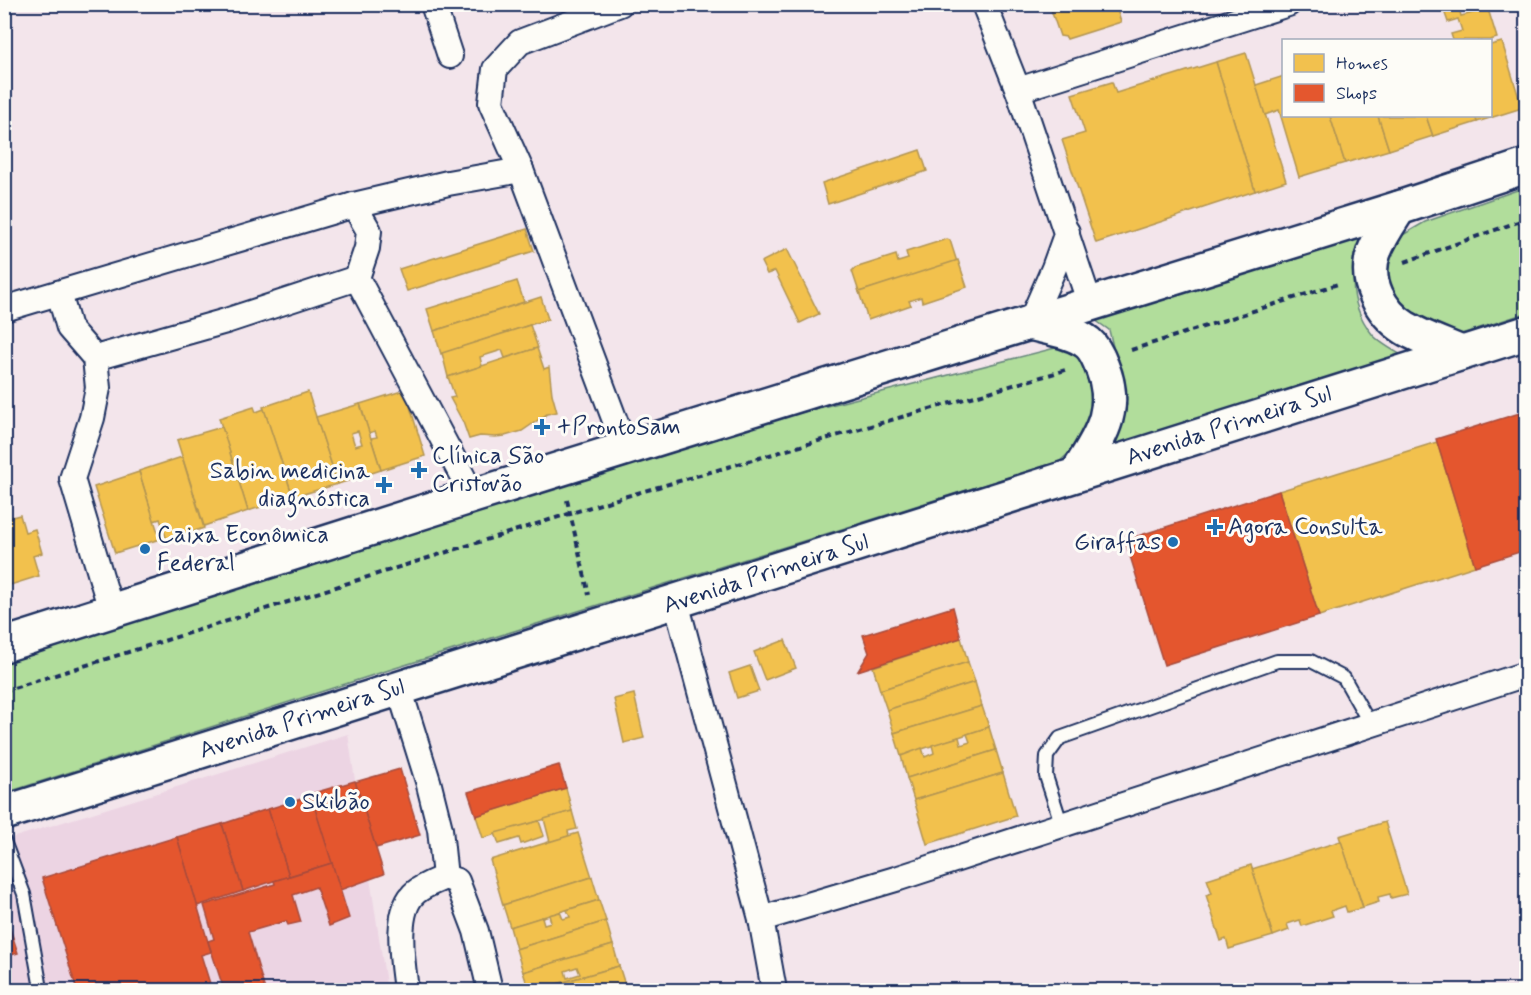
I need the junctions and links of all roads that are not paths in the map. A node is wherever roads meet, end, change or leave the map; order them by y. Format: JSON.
{"nodes":[{"id":1,"x":433,"y":4,"type":"edge"},
{"id":2,"x":620,"y":4,"type":"edge"},
{"id":3,"x":984,"y":4,"type":"edge"},
{"id":4,"x":1288,"y":4,"type":"edge"},
{"id":5,"x":450,"y":56,"type":"dead end"},
{"id":6,"x":1018,"y":90,"type":"junction"},
{"id":7,"x":1527,"y":166,"type":"edge"},
{"id":8,"x":521,"y":170,"type":"junction"},
{"id":9,"x":354,"y":205,"type":"junction"},
{"id":10,"x":1399,"y":208,"type":"junction"},
{"id":11,"x":1067,"y":232,"type":"junction"},
{"id":12,"x":357,"y":278,"type":"junction"},
{"id":13,"x":59,"y":293,"type":"junction"},
{"id":14,"x":1090,"y":304,"type":"junction"},
{"id":15,"x":4,"y":309,"type":"edge"},
{"id":16,"x":1030,"y":323,"type":"junction"},
{"id":17,"x":1527,"y":333,"type":"edge"},
{"id":18,"x":1461,"y":353,"type":"junction"},
{"id":19,"x":95,"y":358,"type":"junction"},
{"id":20,"x":626,"y":450,"type":"junction"},
{"id":21,"x":1077,"y":474,"type":"junction"},
{"id":22,"x":473,"y":496,"type":"junction"},
{"id":23,"x":676,"y":602,"type":"junction"},
{"id":24,"x":111,"y":610,"type":"junction"},
{"id":25,"x":4,"y":645,"type":"edge"},
{"id":26,"x":1527,"y":674,"type":"edge"},
{"id":27,"x":399,"y":688,"type":"junction"},
{"id":28,"x":1370,"y":724,"type":"junction"},
{"id":29,"x":4,"y":813,"type":"edge"},
{"id":30,"x":1062,"y":826,"type":"junction"},
{"id":31,"x":4,"y":841,"type":"edge"},
{"id":32,"x":445,"y":877,"type":"junction"},
{"id":33,"x":761,"y":919,"type":"junction"},
{"id":34,"x":38,"y":990,"type":"edge"},
{"id":35,"x":406,"y":990,"type":"edge"},
{"id":36,"x":490,"y":990,"type":"edge"},
{"id":37,"x":774,"y":990,"type":"edge"}],
"edges":[{"from":1,"to":5,"type":"street"},
{"from":2,"to":8,"type":"street"},
{"from":3,"to":6,"type":"street"},
{"from":4,"to":6,"type":"street"},
{"from":6,"to":11,"type":"street"},
{"from":7,"to":10,"type":"main road"},
{"from":8,"to":9,"type":"street"},
{"from":8,"to":20,"type":"street"},
{"from":9,"to":12,"type":"street"},
{"from":9,"to":13,"type":"street"},
{"from":10,"to":14,"type":"main road"},
{"from":10,"to":18,"type":"main road"},
{"from":11,"to":14,"type":"street"},
{"from":11,"to":16,"type":"street"},
{"from":12,"to":19,"type":"street"},
{"from":12,"to":22,"type":"street"},
{"from":13,"to":15,"type":"street"},
{"from":13,"to":19,"type":"street"},
{"from":14,"to":16,"type":"main road"},
{"from":16,"to":20,"type":"main road"},
{"from":16,"to":21,"type":"main road"},
{"from":17,"to":18,"type":"main road","name":"Avenida Primeira Sul"},
{"from":18,"to":21,"type":"main road","name":"Avenida Primeira Sul"},
{"from":19,"to":24,"type":"street"},
{"from":20,"to":22,"type":"main road"},
{"from":21,"to":23,"type":"main road","name":"Avenida Primeira Sul"},
{"from":22,"to":24,"type":"main road"},
{"from":23,"to":27,"type":"main road","name":"Avenida Primeira Sul"},
{"from":23,"to":33,"type":"street"},
{"from":24,"to":25,"type":"main road"},
{"from":26,"to":28,"type":"street"},
{"from":27,"to":29,"type":"main road","name":"Avenida Primeira Sul"},
{"from":27,"to":32,"type":"street"},
{"from":28,"to":30,"type":"street"},
{"from":28,"to":30,"type":"lane"},
{"from":30,"to":33,"type":"street"},
{"from":31,"to":34,"type":"lane"},
{"from":32,"to":35,"type":"street"},
{"from":32,"to":36,"type":"street"},
{"from":33,"to":37,"type":"street"}]}
